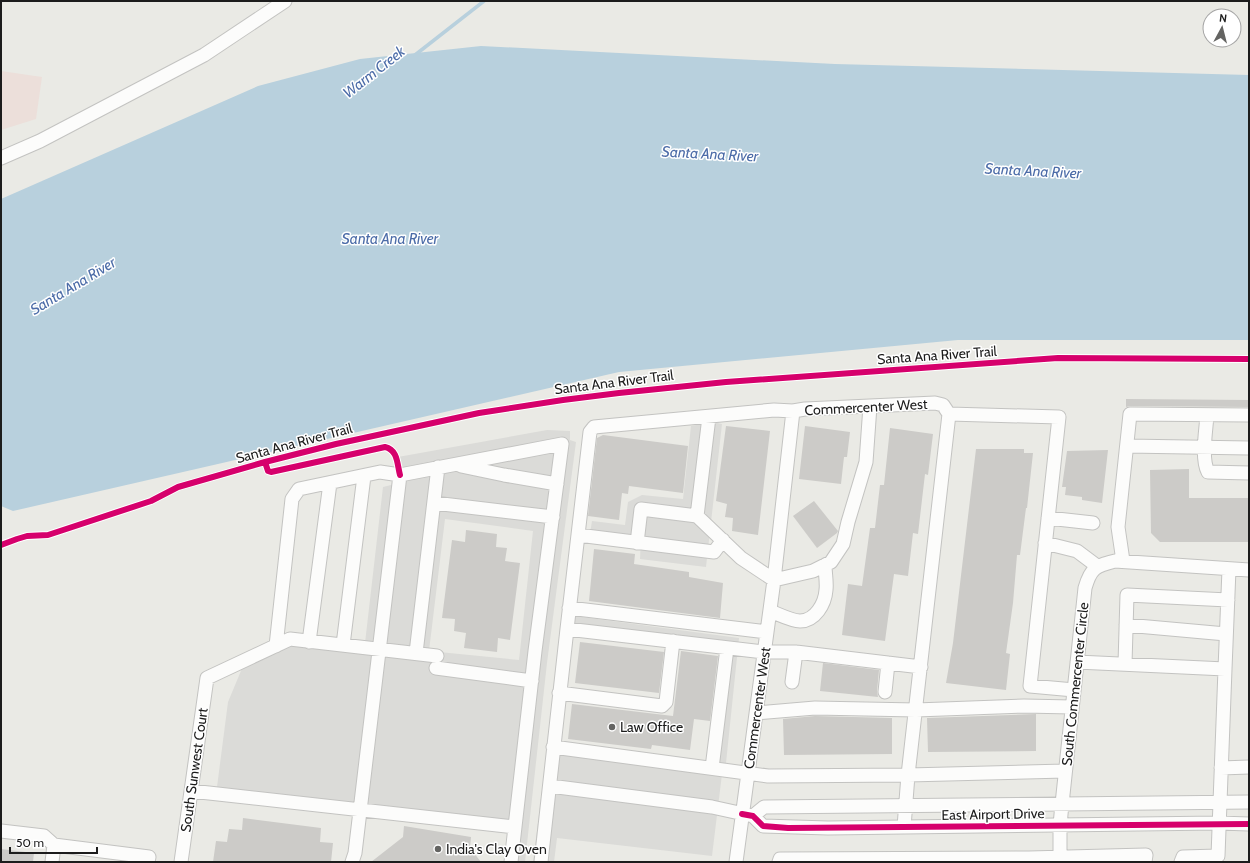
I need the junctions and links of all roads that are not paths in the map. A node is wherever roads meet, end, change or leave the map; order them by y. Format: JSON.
{"nodes":[{"id":1,"x":285,"y":1,"type":"edge"},
{"id":2,"x":1,"y":158,"type":"edge"},
{"id":3,"x":870,"y":406,"type":"junction"},
{"id":4,"x":793,"y":411,"type":"junction"},
{"id":5,"x":949,"y":414,"type":"junction"},
{"id":6,"x":1207,"y":414,"type":"junction"},
{"id":7,"x":1249,"y":415,"type":"edge"},
{"id":8,"x":709,"y":417,"type":"junction"},
{"id":9,"x":1127,"y":446,"type":"junction"},
{"id":10,"x":1205,"y":448,"type":"junction"},
{"id":11,"x":1249,"y":448,"type":"edge"},
{"id":12,"x":453,"y":465,"type":"junction"},
{"id":13,"x":438,"y":467,"type":"junction"},
{"id":14,"x":1249,"y":473,"type":"edge"},
{"id":15,"x":400,"y":475,"type":"junction"},
{"id":16,"x":364,"y":476,"type":"junction"},
{"id":17,"x":330,"y":483,"type":"junction"},
{"id":18,"x":557,"y":484,"type":"junction"},
{"id":19,"x":434,"y":503,"type":"junction"},
{"id":20,"x":697,"y":516,"type":"junction"},
{"id":21,"x":553,"y":517,"type":"junction"},
{"id":22,"x":1048,"y":518,"type":"junction"},
{"id":23,"x":1093,"y":524,"type":"dead end"},
{"id":24,"x":578,"y":535,"type":"junction"},
{"id":25,"x":723,"y":540,"type":"junction"},
{"id":26,"x":637,"y":543,"type":"junction"},
{"id":27,"x":1045,"y":544,"type":"junction"},
{"id":28,"x":1119,"y":561,"type":"junction"},
{"id":29,"x":825,"y":565,"type":"junction"},
{"id":30,"x":1097,"y":566,"type":"junction"},
{"id":31,"x":1229,"y":569,"type":"junction"},
{"id":32,"x":1249,"y":570,"type":"edge"},
{"id":33,"x":774,"y":580,"type":"junction"},
{"id":34,"x":1228,"y":600,"type":"junction"},
{"id":35,"x":569,"y":608,"type":"junction"},
{"id":36,"x":770,"y":611,"type":"junction"},
{"id":37,"x":1126,"y":625,"type":"junction"},
{"id":38,"x":567,"y":628,"type":"junction"},
{"id":39,"x":767,"y":632,"type":"junction"},
{"id":40,"x":1226,"y":634,"type":"junction"},
{"id":41,"x":673,"y":641,"type":"junction"},
{"id":42,"x":309,"y":642,"type":"junction"},
{"id":43,"x":343,"y":645,"type":"junction"},
{"id":44,"x":276,"y":646,"type":"junction"},
{"id":45,"x":727,"y":648,"type":"junction"},
{"id":46,"x":379,"y":649,"type":"junction"},
{"id":47,"x":764,"y":652,"type":"junction"},
{"id":48,"x":796,"y":652,"type":"junction"},
{"id":49,"x":416,"y":654,"type":"junction"},
{"id":50,"x":1077,"y":662,"type":"junction"},
{"id":51,"x":888,"y":663,"type":"junction"},
{"id":52,"x":1125,"y":664,"type":"junction"},
{"id":53,"x":921,"y":667,"type":"junction"},
{"id":54,"x":1225,"y":669,"type":"junction"},
{"id":55,"x":532,"y":681,"type":"junction"},
{"id":56,"x":792,"y":682,"type":"dead end"},
{"id":57,"x":1074,"y":690,"type":"junction"},
{"id":58,"x":885,"y":692,"type":"dead end"},
{"id":59,"x":559,"y":693,"type":"junction"},
{"id":60,"x":1072,"y":707,"type":"junction"},
{"id":61,"x":916,"y":710,"type":"junction"},
{"id":62,"x":756,"y":713,"type":"junction"},
{"id":63,"x":553,"y":747,"type":"junction"},
{"id":64,"x":1249,"y":767,"type":"edge"},
{"id":65,"x":712,"y":768,"type":"junction"},
{"id":66,"x":1221,"y":768,"type":"junction"},
{"id":67,"x":1065,"y":771,"type":"junction"},
{"id":68,"x":748,"y":772,"type":"junction"},
{"id":69,"x":908,"y":775,"type":"junction"},
{"id":70,"x":550,"y":786,"type":"junction"},
{"id":71,"x":191,"y":791,"type":"junction"},
{"id":72,"x":1220,"y":802,"type":"junction"},
{"id":73,"x":1249,"y":802,"type":"edge"},
{"id":74,"x":1062,"y":804,"type":"junction"},
{"id":75,"x":906,"y":806,"type":"junction"},
{"id":76,"x":360,"y":809,"type":"junction"},
{"id":77,"x":748,"y":815,"type":"junction"},
{"id":78,"x":1219,"y":823,"type":"junction"},
{"id":79,"x":1249,"y":824,"type":"edge"},
{"id":80,"x":1060,"y":825,"type":"junction"},
{"id":81,"x":515,"y":827,"type":"junction"},
{"id":82,"x":904,"y":827,"type":"junction"},
{"id":83,"x":1,"y":831,"type":"edge"},
{"id":84,"x":54,"y":845,"type":"junction"},
{"id":85,"x":1060,"y":857,"type":"junction"},
{"id":86,"x":913,"y":860,"type":"edge"},
{"id":87,"x":1028,"y":860,"type":"edge"},
{"id":88,"x":52,"y":862,"type":"edge"},
{"id":89,"x":148,"y":862,"type":"edge"},
{"id":90,"x":181,"y":862,"type":"edge"},
{"id":91,"x":352,"y":862,"type":"edge"},
{"id":92,"x":511,"y":862,"type":"edge"},
{"id":93,"x":541,"y":862,"type":"edge"},
{"id":94,"x":736,"y":862,"type":"edge"},
{"id":95,"x":779,"y":862,"type":"edge"},
{"id":96,"x":1146,"y":862,"type":"edge"},
{"id":97,"x":1181,"y":862,"type":"edge"}],
"edges":[{"from":1,"to":2,"type":"street"},
{"from":3,"to":4,"type":"street","name":"Commercenter West"},
{"from":3,"to":5,"type":"street","name":"Commercenter West"},
{"from":3,"to":29,"type":"street"},
{"from":4,"to":8,"type":"street"},
{"from":4,"to":33,"type":"street","name":"Commercenter West"},
{"from":5,"to":22,"type":"street"},
{"from":5,"to":53,"type":"street"},
{"from":6,"to":7,"type":"street"},
{"from":6,"to":9,"type":"street"},
{"from":6,"to":10,"type":"street"},
{"from":8,"to":20,"type":"street"},
{"from":8,"to":24,"type":"street"},
{"from":9,"to":10,"type":"street"},
{"from":9,"to":28,"type":"street"},
{"from":10,"to":11,"type":"street"},
{"from":10,"to":14,"type":"street"},
{"from":12,"to":13,"type":"street"},
{"from":12,"to":18,"type":"street"},
{"from":12,"to":18,"type":"street"},
{"from":13,"to":15,"type":"street"},
{"from":13,"to":19,"type":"street"},
{"from":15,"to":16,"type":"street"},
{"from":15,"to":46,"type":"street"},
{"from":16,"to":17,"type":"street"},
{"from":16,"to":43,"type":"street"},
{"from":17,"to":42,"type":"street"},
{"from":17,"to":44,"type":"street"},
{"from":18,"to":21,"type":"street"},
{"from":19,"to":21,"type":"street"},
{"from":19,"to":49,"type":"street"},
{"from":20,"to":25,"type":"street"},
{"from":20,"to":26,"type":"street"},
{"from":21,"to":55,"type":"street"},
{"from":22,"to":23,"type":"street"},
{"from":22,"to":27,"type":"street"},
{"from":24,"to":26,"type":"street"},
{"from":24,"to":35,"type":"street"},
{"from":25,"to":26,"type":"street"},
{"from":25,"to":33,"type":"street"},
{"from":27,"to":30,"type":"street"},
{"from":27,"to":57,"type":"street"},
{"from":28,"to":30,"type":"street"},
{"from":28,"to":31,"type":"street"},
{"from":29,"to":33,"type":"street"},
{"from":29,"to":36,"type":"street"},
{"from":30,"to":50,"type":"street","name":"South Commercenter Circle"},
{"from":31,"to":32,"type":"street"},
{"from":31,"to":34,"type":"street"},
{"from":33,"to":36,"type":"street","name":"Commercenter West"},
{"from":34,"to":37,"type":"street"},
{"from":34,"to":40,"type":"street"},
{"from":35,"to":38,"type":"street"},
{"from":35,"to":39,"type":"street"},
{"from":36,"to":39,"type":"street","name":"Commercenter West"},
{"from":37,"to":40,"type":"street"},
{"from":37,"to":52,"type":"street"},
{"from":38,"to":41,"type":"street"},
{"from":38,"to":59,"type":"street"},
{"from":39,"to":47,"type":"street","name":"Commercenter West"},
{"from":40,"to":54,"type":"street"},
{"from":41,"to":45,"type":"street"},
{"from":41,"to":59,"type":"street"},
{"from":42,"to":43,"type":"street"},
{"from":42,"to":44,"type":"street"},
{"from":43,"to":46,"type":"street"},
{"from":44,"to":71,"type":"street","name":"South Sunwest Court"},
{"from":45,"to":47,"type":"street"},
{"from":45,"to":65,"type":"street"},
{"from":46,"to":49,"type":"street"},
{"from":46,"to":76,"type":"street"},
{"from":47,"to":48,"type":"street"},
{"from":47,"to":62,"type":"street","name":"Commercenter West"},
{"from":48,"to":51,"type":"street"},
{"from":48,"to":56,"type":"street"},
{"from":49,"to":55,"type":"street"},
{"from":50,"to":52,"type":"street"},
{"from":50,"to":57,"type":"street","name":"South Commercenter Circle"},
{"from":51,"to":53,"type":"street"},
{"from":51,"to":58,"type":"street"},
{"from":52,"to":54,"type":"street"},
{"from":53,"to":61,"type":"street"},
{"from":54,"to":66,"type":"street"},
{"from":55,"to":81,"type":"street"},
{"from":57,"to":60,"type":"street","name":"South Commercenter Circle"},
{"from":59,"to":63,"type":"street"},
{"from":60,"to":61,"type":"street"},
{"from":60,"to":67,"type":"street","name":"South Commercenter Circle"},
{"from":61,"to":62,"type":"street"},
{"from":61,"to":69,"type":"street"},
{"from":62,"to":68,"type":"street","name":"Commercenter West"},
{"from":63,"to":65,"type":"street"},
{"from":63,"to":70,"type":"street"},
{"from":64,"to":66,"type":"street"},
{"from":65,"to":68,"type":"street"},
{"from":66,"to":72,"type":"street"},
{"from":67,"to":69,"type":"street"},
{"from":67,"to":74,"type":"street","name":"South Commercenter Circle"},
{"from":68,"to":69,"type":"street"},
{"from":68,"to":77,"type":"street","name":"Commercenter West"},
{"from":69,"to":75,"type":"street"},
{"from":70,"to":77,"type":"street"},
{"from":70,"to":93,"type":"street"},
{"from":71,"to":76,"type":"street"},
{"from":71,"to":90,"type":"street","name":"South Sunwest Court"},
{"from":72,"to":73,"type":"street","name":"East Airport Drive"},
{"from":72,"to":74,"type":"street","name":"East Airport Drive"},
{"from":72,"to":78,"type":"street"},
{"from":74,"to":75,"type":"street","name":"East Airport Drive"},
{"from":74,"to":80,"type":"street","name":"South Commercenter Circle"},
{"from":75,"to":77,"type":"street","name":"East Airport Drive"},
{"from":75,"to":82,"type":"street"},
{"from":76,"to":81,"type":"street"},
{"from":76,"to":91,"type":"street"},
{"from":77,"to":82,"type":"street","name":"East Airport Drive"},
{"from":77,"to":94,"type":"street","name":"Commercenter West"},
{"from":78,"to":79,"type":"street","name":"East Airport Drive"},
{"from":78,"to":80,"type":"street","name":"East Airport Drive"},
{"from":78,"to":97,"type":"street"},
{"from":80,"to":82,"type":"street","name":"East Airport Drive"},
{"from":80,"to":85,"type":"street","name":"South Commercenter Circle"},
{"from":81,"to":92,"type":"street"},
{"from":83,"to":84,"type":"street"},
{"from":84,"to":88,"type":"street"},
{"from":84,"to":89,"type":"street"},
{"from":85,"to":87,"type":"street"},
{"from":85,"to":96,"type":"street"},
{"from":86,"to":87,"type":"street"},
{"from":86,"to":95,"type":"street"}]}
